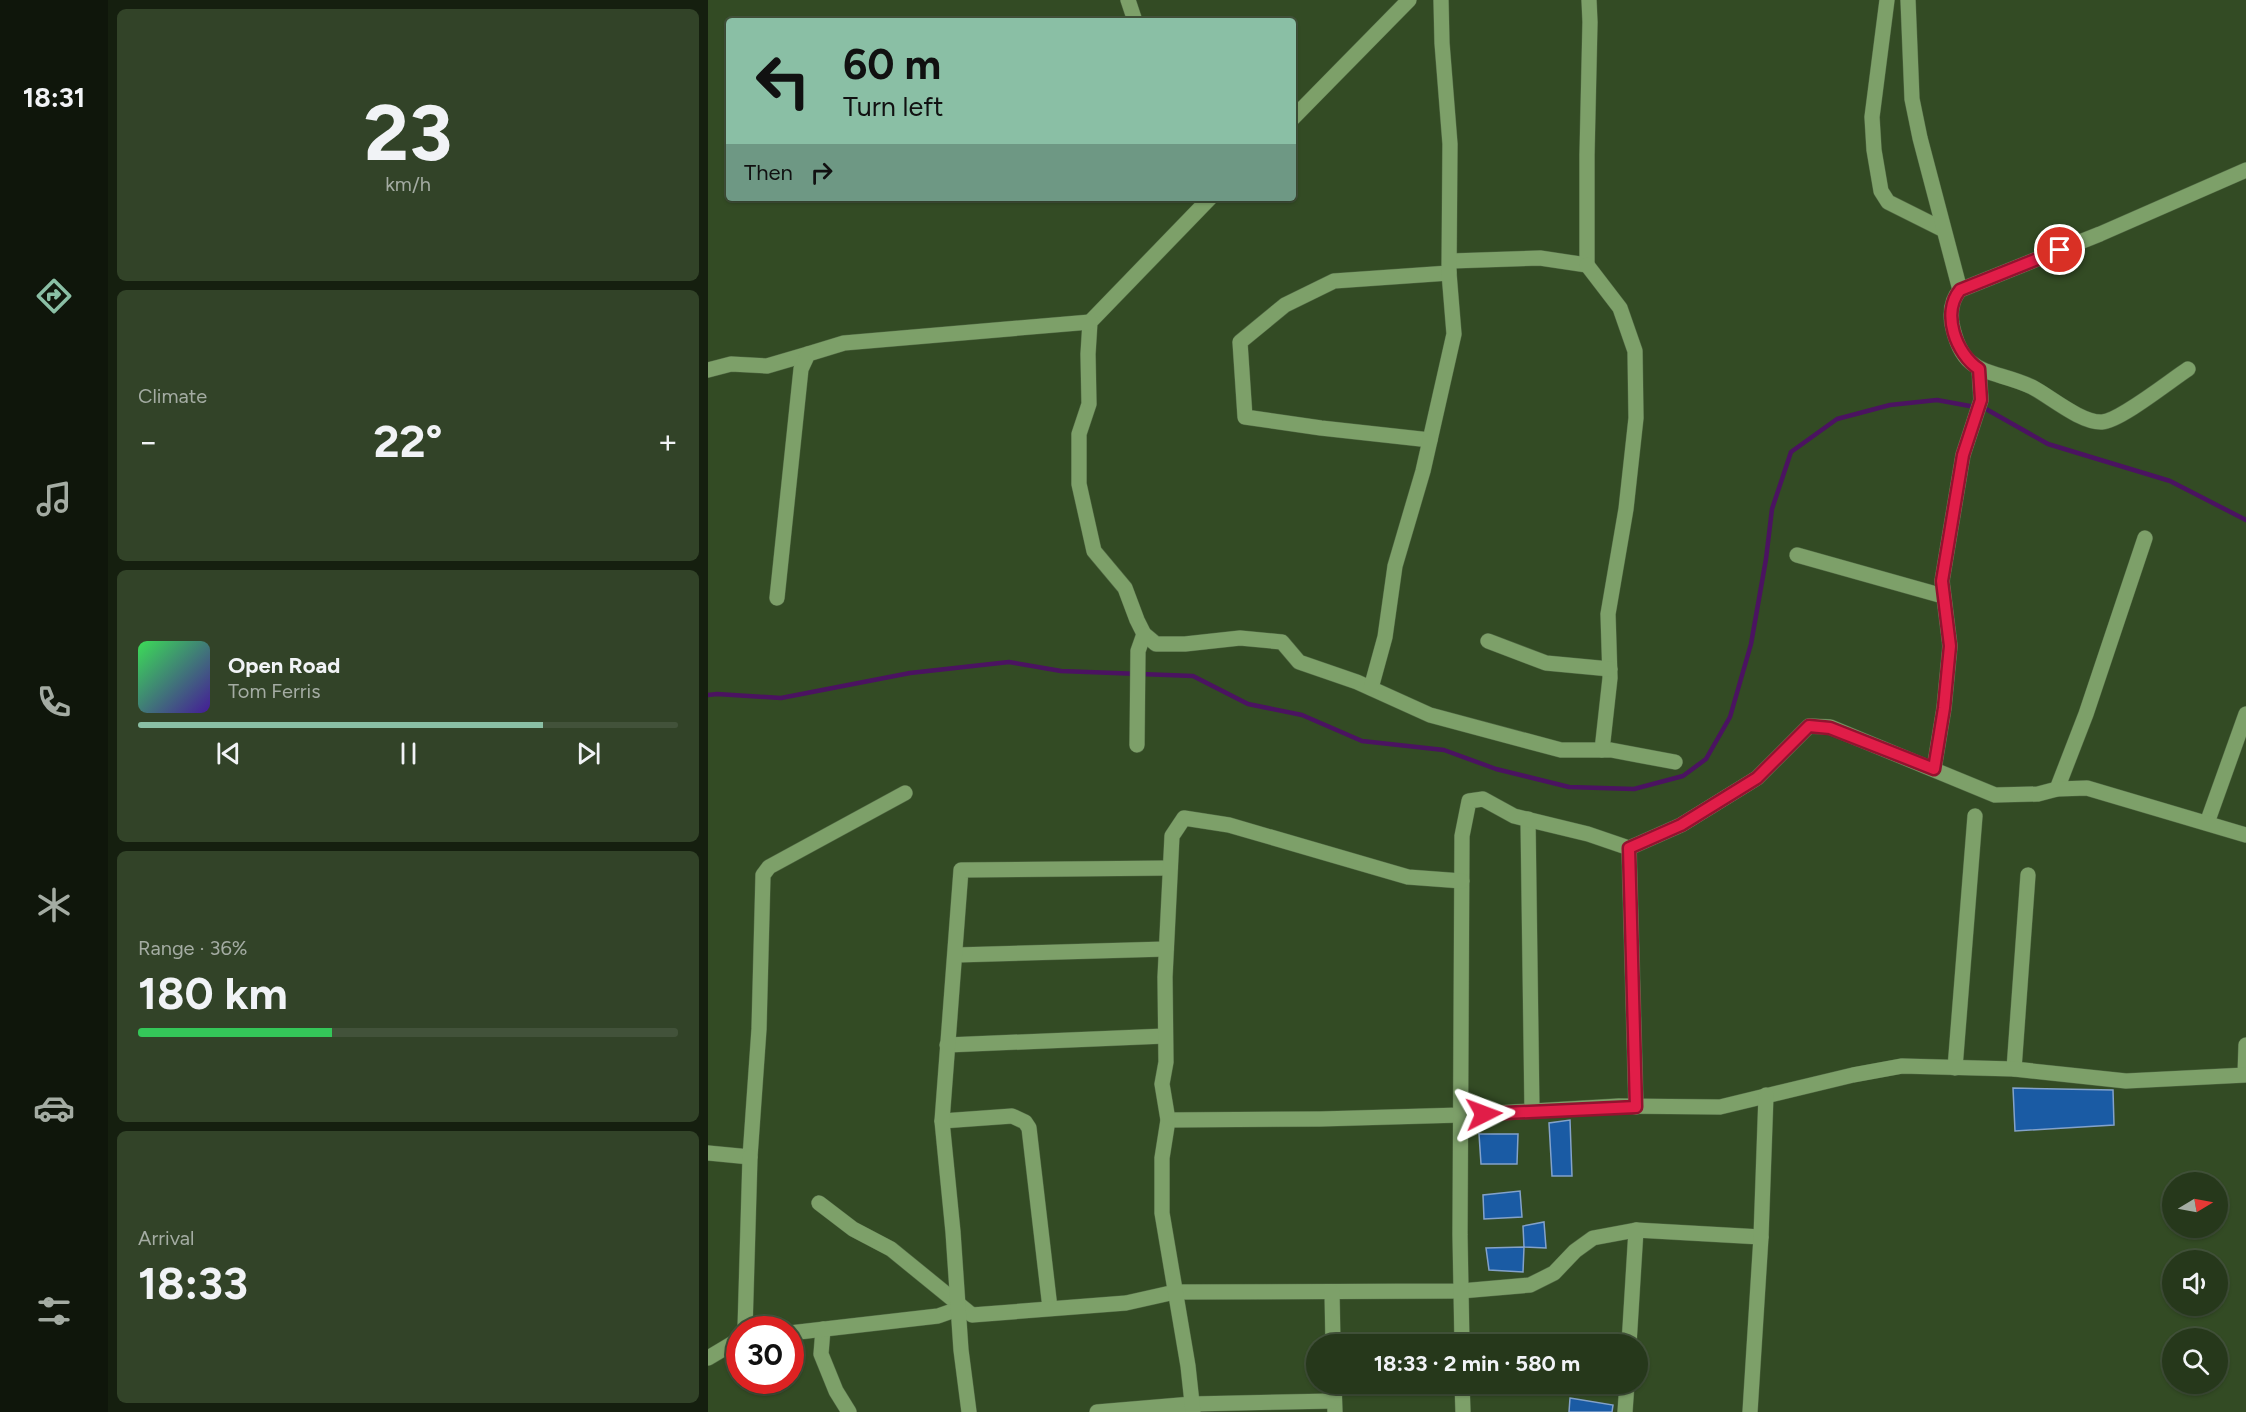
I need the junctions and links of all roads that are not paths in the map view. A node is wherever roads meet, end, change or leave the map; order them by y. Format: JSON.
{"nodes":[{"id":1,"x":1128,"y":0,"type":"edge"},
{"id":2,"x":1409,"y":0,"type":"edge"},
{"id":3,"x":1441,"y":0,"type":"edge"},
{"id":4,"x":1589,"y":0,"type":"edge"},
{"id":5,"x":1887,"y":0,"type":"edge"},
{"id":6,"x":1908,"y":0,"type":"edge"},
{"id":7,"x":1134,"y":18,"type":"edge"},
{"id":8,"x":1296,"y":115,"type":"edge"},
{"id":9,"x":2246,"y":170,"type":"edge"},
{"id":10,"x":1206,"y":201,"type":"edge"},
{"id":11,"x":1942,"y":229,"type":"junction"},
{"id":12,"x":1587,"y":265,"type":"junction"},
{"id":13,"x":1450,"y":267,"type":"junction"},
{"id":14,"x":1960,"y":290,"type":"junction"},
{"id":15,"x":1090,"y":322,"type":"junction"},
{"id":16,"x":808,"y":354,"type":"junction"},
{"id":17,"x":1979,"y":369,"type":"junction"},
{"id":18,"x":2188,"y":369,"type":"dead end"},
{"id":19,"x":708,"y":370,"type":"edge"},
{"id":20,"x":1430,"y":440,"type":"junction"},
{"id":21,"x":2145,"y":538,"type":"dead end"},
{"id":22,"x":1797,"y":555,"type":"dead end"},
{"id":23,"x":1943,"y":596,"type":"junction"},
{"id":24,"x":777,"y":598,"type":"dead end"},
{"id":25,"x":1144,"y":634,"type":"junction"},
{"id":26,"x":1488,"y":641,"type":"dead end"},
{"id":27,"x":1610,"y":669,"type":"junction"},
{"id":28,"x":1371,"y":688,"type":"junction"},
{"id":29,"x":2246,"y":714,"type":"edge"},
{"id":30,"x":1137,"y":745,"type":"dead end"},
{"id":31,"x":1602,"y":750,"type":"junction"},
{"id":32,"x":1676,"y":762,"type":"dead end"},
{"id":33,"x":1934,"y":769,"type":"junction"},
{"id":34,"x":2057,"y":789,"type":"junction"},
{"id":35,"x":905,"y":793,"type":"dead end"},
{"id":36,"x":1975,"y":816,"type":"dead end"},
{"id":37,"x":1528,"y":819,"type":"junction"},
{"id":38,"x":2207,"y":823,"type":"junction"},
{"id":39,"x":2246,"y":835,"type":"edge"},
{"id":40,"x":1629,"y":848,"type":"junction"},
{"id":41,"x":1170,"y":868,"type":"junction"},
{"id":42,"x":2028,"y":875,"type":"dead end"},
{"id":43,"x":1462,"y":881,"type":"junction"},
{"id":44,"x":1166,"y":949,"type":"junction"},
{"id":45,"x":956,"y":955,"type":"junction"},
{"id":46,"x":1165,"y":1036,"type":"junction"},
{"id":47,"x":947,"y":1045,"type":"junction"},
{"id":48,"x":2246,"y":1045,"type":"edge"},
{"id":49,"x":1955,"y":1068,"type":"junction"},
{"id":50,"x":2014,"y":1070,"type":"junction"},
{"id":51,"x":2245,"y":1075,"type":"edge"},
{"id":52,"x":1766,"y":1095,"type":"junction"},
{"id":53,"x":1636,"y":1107,"type":"junction"},
{"id":54,"x":1532,"y":1111,"type":"junction"},
{"id":55,"x":1461,"y":1115,"type":"junction"},
{"id":56,"x":1168,"y":1120,"type":"junction"},
{"id":57,"x":942,"y":1121,"type":"junction"},
{"id":58,"x":708,"y":1153,"type":"edge"},
{"id":59,"x":750,"y":1157,"type":"junction"},
{"id":60,"x":819,"y":1203,"type":"dead end"},
{"id":61,"x":1636,"y":1230,"type":"junction"},
{"id":62,"x":1761,"y":1237,"type":"junction"},
{"id":63,"x":1461,"y":1291,"type":"junction"},
{"id":64,"x":1175,"y":1292,"type":"junction"},
{"id":65,"x":1332,"y":1292,"type":"junction"},
{"id":66,"x":958,"y":1302,"type":"junction"},
{"id":67,"x":1050,"y":1308,"type":"junction"},
{"id":68,"x":745,"y":1316,"type":"edge"},
{"id":69,"x":823,"y":1329,"type":"junction"},
{"id":70,"x":804,"y":1331,"type":"edge"},
{"id":71,"x":1333,"y":1334,"type":"edge"},
{"id":72,"x":1462,"y":1334,"type":"edge"},
{"id":73,"x":1630,"y":1334,"type":"edge"},
{"id":74,"x":726,"y":1347,"type":"edge"},
{"id":75,"x":708,"y":1358,"type":"edge"},
{"id":76,"x":1462,"y":1394,"type":"edge"},
{"id":77,"x":1626,"y":1394,"type":"edge"},
{"id":78,"x":1334,"y":1407,"type":"edge"},
{"id":79,"x":1193,"y":1408,"type":"edge"},
{"id":80,"x":849,"y":1412,"type":"edge"},
{"id":81,"x":969,"y":1412,"type":"edge"},
{"id":82,"x":1097,"y":1412,"type":"edge"},
{"id":83,"x":1463,"y":1412,"type":"edge"},
{"id":84,"x":1625,"y":1412,"type":"edge"},
{"id":85,"x":1750,"y":1412,"type":"edge"}],
"edges":[{"from":1,"to":7,"type":"street"},
{"from":2,"to":8,"type":"street"},
{"from":3,"to":13,"type":"street"},
{"from":4,"to":12,"type":"street"},
{"from":5,"to":11,"type":"street"},
{"from":6,"to":11,"type":"street"},
{"from":9,"to":14,"type":"street"},
{"from":10,"to":15,"type":"street"},
{"from":11,"to":14,"type":"street"},
{"from":12,"to":13,"type":"street"},
{"from":12,"to":27,"type":"street"},
{"from":13,"to":20,"type":"street"},
{"from":13,"to":20,"type":"street"},
{"from":14,"to":17,"type":"street"},
{"from":15,"to":16,"type":"street"},
{"from":15,"to":25,"type":"street"},
{"from":16,"to":19,"type":"street"},
{"from":16,"to":24,"type":"street"},
{"from":17,"to":18,"type":"street"},
{"from":17,"to":23,"type":"street"},
{"from":20,"to":28,"type":"street"},
{"from":21,"to":34,"type":"street"},
{"from":22,"to":23,"type":"street"},
{"from":23,"to":33,"type":"street"},
{"from":25,"to":28,"type":"street"},
{"from":25,"to":30,"type":"street"},
{"from":26,"to":27,"type":"street"},
{"from":27,"to":31,"type":"street"},
{"from":28,"to":31,"type":"street"},
{"from":29,"to":38,"type":"street"},
{"from":31,"to":32,"type":"street"},
{"from":33,"to":34,"type":"street"},
{"from":33,"to":40,"type":"street"},
{"from":34,"to":38,"type":"street"},
{"from":35,"to":59,"type":"street"},
{"from":36,"to":49,"type":"street"},
{"from":37,"to":40,"type":"street"},
{"from":37,"to":43,"type":"street"},
{"from":37,"to":54,"type":"street"},
{"from":38,"to":39,"type":"street"},
{"from":40,"to":53,"type":"street"},
{"from":41,"to":43,"type":"street"},
{"from":41,"to":44,"type":"street"},
{"from":41,"to":45,"type":"street"},
{"from":42,"to":50,"type":"street"},
{"from":43,"to":55,"type":"street"},
{"from":44,"to":45,"type":"street"},
{"from":44,"to":46,"type":"street"},
{"from":45,"to":47,"type":"street"},
{"from":46,"to":47,"type":"street"},
{"from":46,"to":56,"type":"street"},
{"from":47,"to":57,"type":"street"},
{"from":48,"to":51,"type":"street"},
{"from":49,"to":50,"type":"street"},
{"from":49,"to":52,"type":"street"},
{"from":50,"to":51,"type":"street"},
{"from":52,"to":53,"type":"street"},
{"from":52,"to":62,"type":"street"},
{"from":53,"to":54,"type":"street"},
{"from":54,"to":55,"type":"street"},
{"from":55,"to":56,"type":"street"},
{"from":55,"to":63,"type":"street"},
{"from":56,"to":64,"type":"street"},
{"from":57,"to":66,"type":"street"},
{"from":57,"to":67,"type":"street"},
{"from":58,"to":59,"type":"street"},
{"from":59,"to":68,"type":"street"},
{"from":60,"to":66,"type":"street"},
{"from":61,"to":62,"type":"street"},
{"from":61,"to":63,"type":"street"},
{"from":61,"to":73,"type":"street"},
{"from":62,"to":85,"type":"street"},
{"from":63,"to":65,"type":"street"},
{"from":63,"to":72,"type":"street"},
{"from":64,"to":65,"type":"street"},
{"from":64,"to":67,"type":"street"},
{"from":64,"to":79,"type":"street"},
{"from":65,"to":71,"type":"street"},
{"from":66,"to":67,"type":"street"},
{"from":66,"to":69,"type":"street"},
{"from":66,"to":81,"type":"street"},
{"from":69,"to":70,"type":"street"},
{"from":69,"to":80,"type":"street"},
{"from":74,"to":75,"type":"street"},
{"from":76,"to":83,"type":"street"},
{"from":77,"to":84,"type":"street"},
{"from":78,"to":79,"type":"street"},
{"from":79,"to":82,"type":"street"}]}
